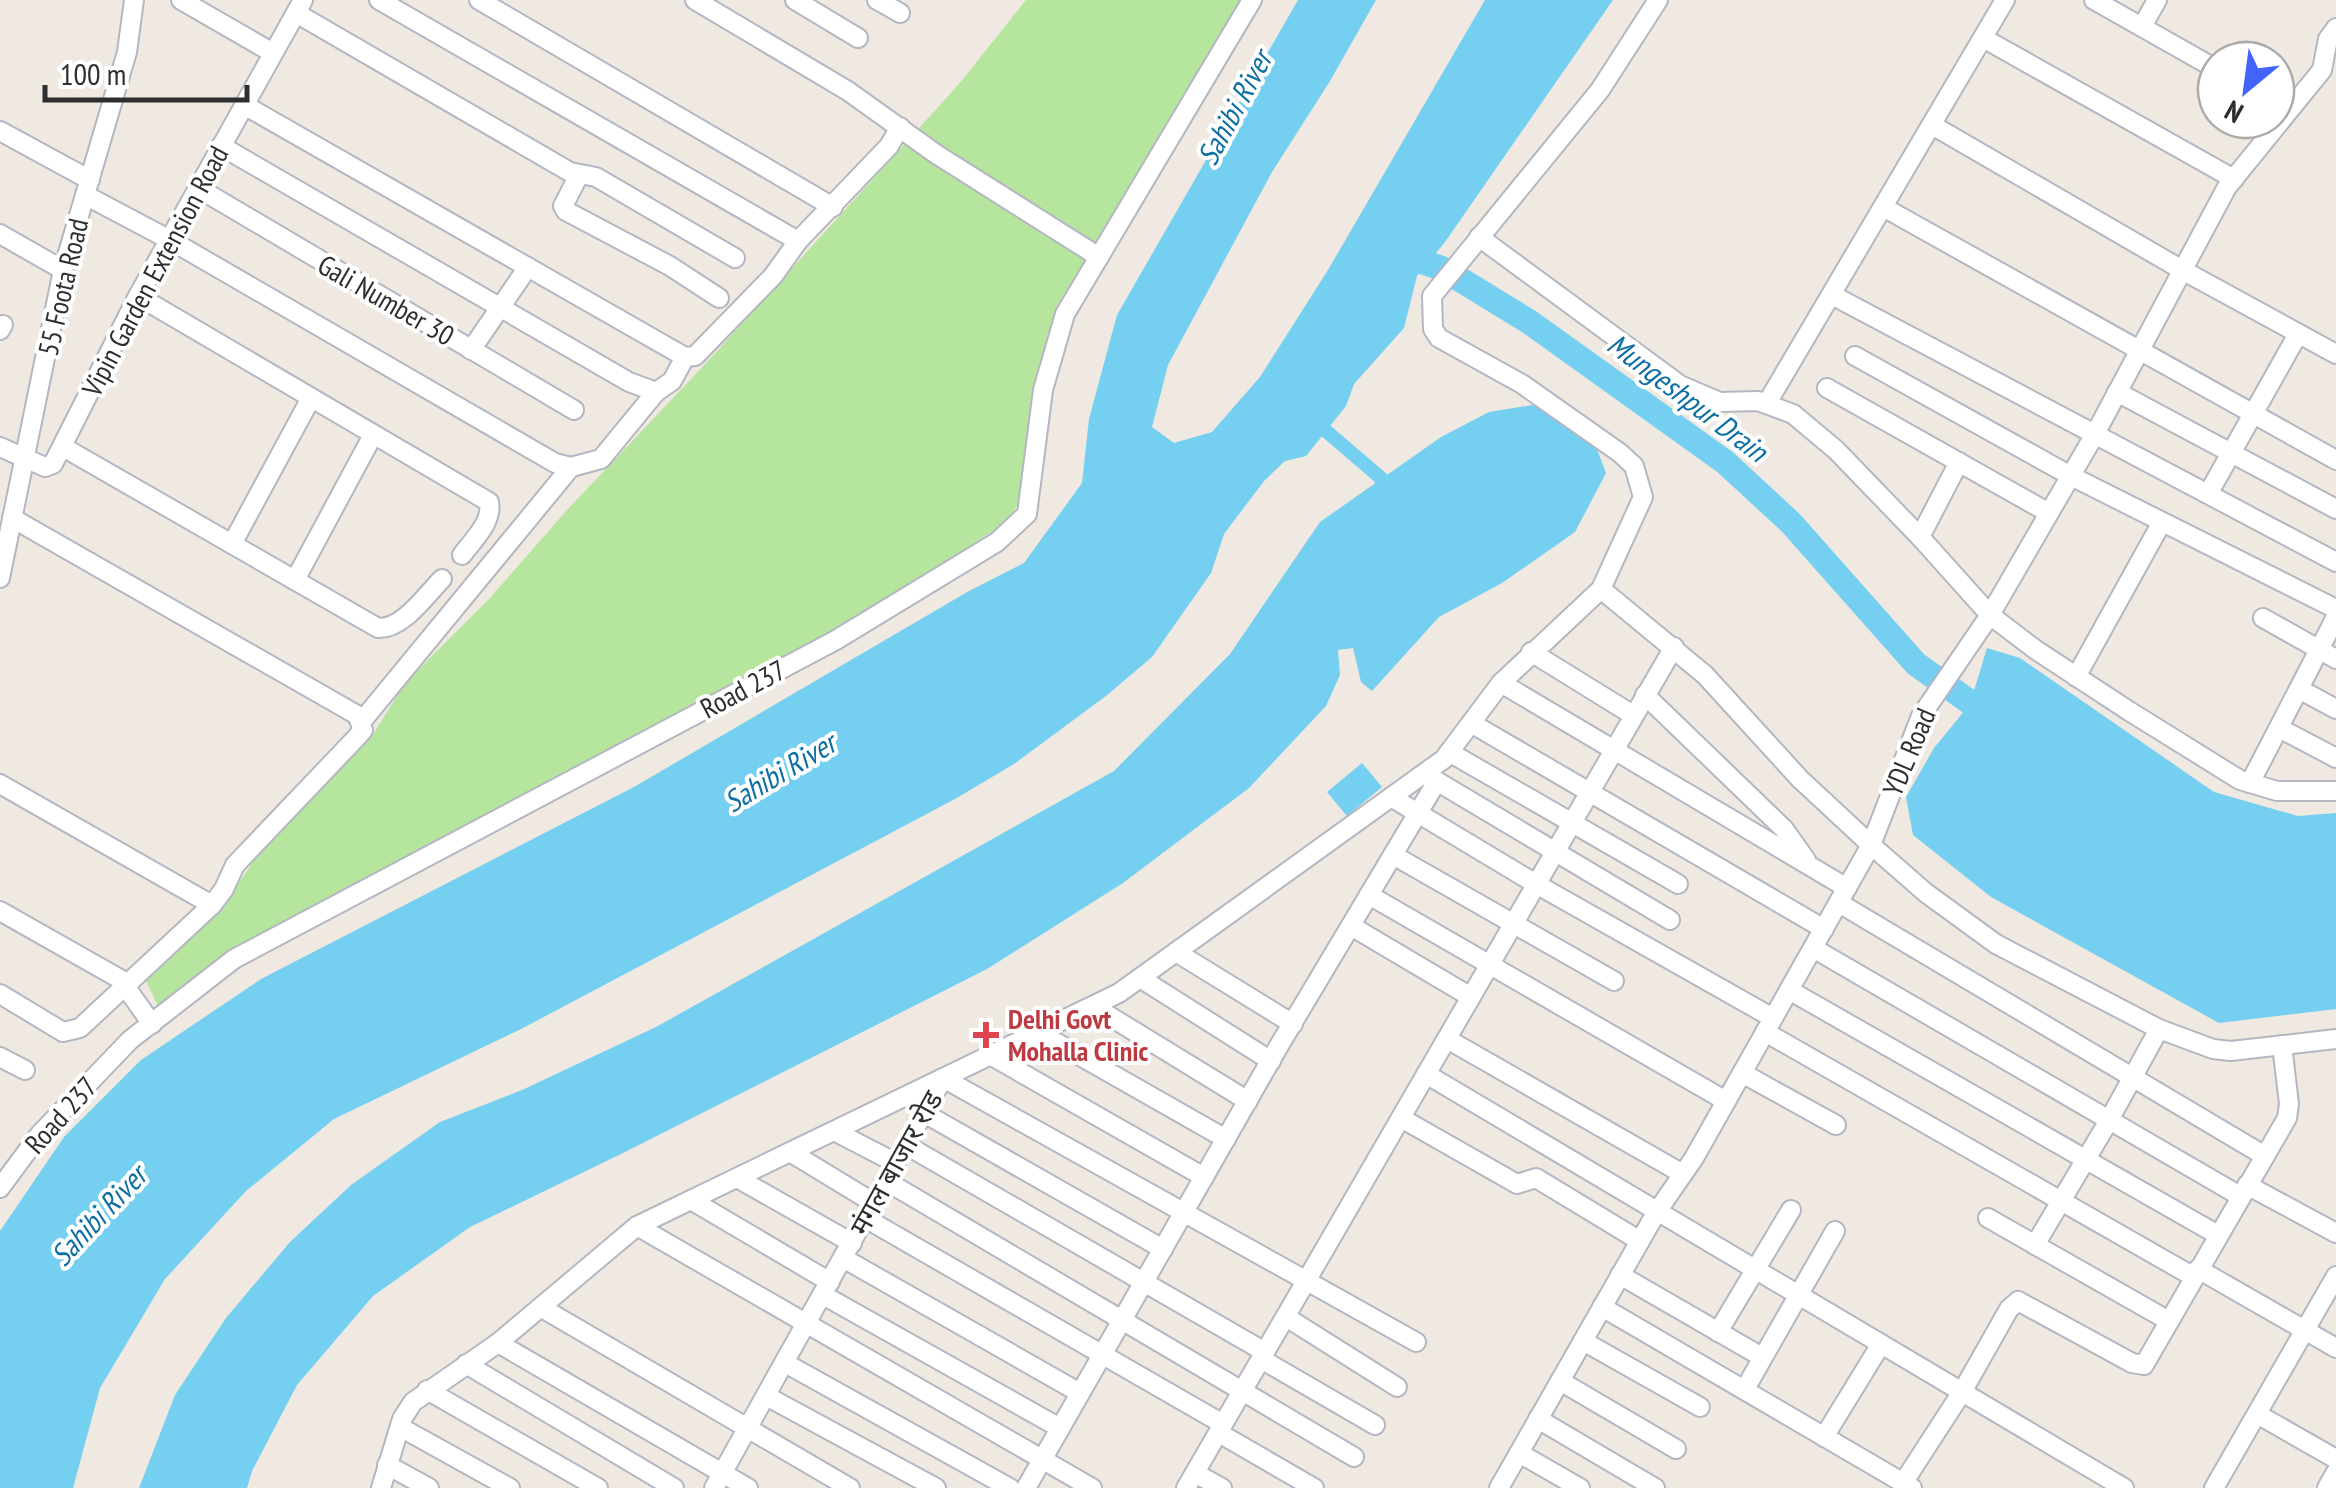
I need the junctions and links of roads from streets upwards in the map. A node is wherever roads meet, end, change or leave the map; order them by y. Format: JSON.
{"nodes":[{"id":1,"x":134,"y":0,"type":"edge"},
{"id":2,"x":180,"y":0,"type":"edge"},
{"id":3,"x":380,"y":0,"type":"edge"},
{"id":4,"x":480,"y":0,"type":"edge"},
{"id":5,"x":695,"y":0,"type":"edge"},
{"id":6,"x":795,"y":0,"type":"edge"},
{"id":7,"x":877,"y":0,"type":"edge"},
{"id":8,"x":1252,"y":0,"type":"edge"},
{"id":9,"x":1658,"y":0,"type":"edge"},
{"id":10,"x":2005,"y":0,"type":"edge"},
{"id":11,"x":2094,"y":0,"type":"edge"},
{"id":12,"x":2157,"y":0,"type":"edge"},
{"id":13,"x":297,"y":5,"type":"edge"},
{"id":14,"x":900,"y":13,"type":"dead end"},
{"id":15,"x":2142,"y":27,"type":"junction"},
{"id":16,"x":2336,"y":28,"type":"edge"},
{"id":17,"x":858,"y":38,"type":"dead end"},
{"id":18,"x":1983,"y":38,"type":"junction"},
{"id":19,"x":273,"y":53,"type":"junction"},
{"id":20,"x":2196,"y":58,"type":"edge"},
{"id":21,"x":2296,"y":95,"type":"edge"},
{"id":22,"x":244,"y":104,"type":"junction"},
{"id":23,"x":1932,"y":125,"type":"junction"},
{"id":24,"x":900,"y":127,"type":"junction"},
{"id":25,"x":0,"y":132,"type":"edge"},
{"id":26,"x":2262,"y":140,"type":"edge"},
{"id":27,"x":222,"y":146,"type":"junction"},
{"id":28,"x":579,"y":175,"type":"junction"},
{"id":29,"x":2234,"y":179,"type":"junction"},
{"id":30,"x":88,"y":188,"type":"junction"},
{"id":31,"x":198,"y":188,"type":"junction"},
{"id":32,"x":834,"y":207,"type":"junction"},
{"id":33,"x":1884,"y":208,"type":"junction"},
{"id":34,"x":0,"y":234,"type":"edge"},
{"id":35,"x":1478,"y":237,"type":"junction"},
{"id":36,"x":170,"y":240,"type":"junction"},
{"id":37,"x":798,"y":242,"type":"junction"},
{"id":38,"x":1099,"y":257,"type":"junction"},
{"id":39,"x":735,"y":258,"type":"dead end"},
{"id":40,"x":528,"y":267,"type":"junction"},
{"id":41,"x":63,"y":270,"type":"junction"},
{"id":42,"x":2184,"y":271,"type":"junction"},
{"id":43,"x":1832,"y":295,"type":"junction"},
{"id":44,"x":138,"y":296,"type":"junction"},
{"id":45,"x":719,"y":298,"type":"dead end"},
{"id":46,"x":498,"y":308,"type":"junction"},
{"id":47,"x":2298,"y":334,"type":"junction"},
{"id":48,"x":471,"y":350,"type":"junction"},
{"id":49,"x":2138,"y":351,"type":"junction"},
{"id":50,"x":2336,"y":354,"type":"edge"},
{"id":51,"x":1854,"y":356,"type":"dead end"},
{"id":52,"x":685,"y":358,"type":"junction"},
{"id":53,"x":1827,"y":388,"type":"dead end"},
{"id":54,"x":656,"y":392,"type":"junction"},
{"id":55,"x":2117,"y":392,"type":"junction"},
{"id":56,"x":311,"y":398,"type":"junction"},
{"id":57,"x":1767,"y":403,"type":"junction"},
{"id":58,"x":574,"y":410,"type":"dead end"},
{"id":59,"x":2252,"y":414,"type":"junction"},
{"id":60,"x":2094,"y":434,"type":"junction"},
{"id":61,"x":373,"y":435,"type":"junction"},
{"id":62,"x":0,"y":447,"type":"edge"},
{"id":63,"x":63,"y":447,"type":"junction"},
{"id":64,"x":2231,"y":452,"type":"junction"},
{"id":65,"x":25,"y":458,"type":"junction"},
{"id":66,"x":2336,"y":460,"type":"edge"},
{"id":67,"x":1959,"y":462,"type":"junction"},
{"id":68,"x":571,"y":467,"type":"junction"},
{"id":69,"x":2070,"y":476,"type":"junction"},
{"id":70,"x":2208,"y":494,"type":"junction"},
{"id":71,"x":2336,"y":508,"type":"edge"},
{"id":72,"x":2049,"y":513,"type":"junction"},
{"id":73,"x":12,"y":518,"type":"junction"},
{"id":74,"x":2162,"y":522,"type":"junction"},
{"id":75,"x":1920,"y":537,"type":"junction"},
{"id":76,"x":232,"y":544,"type":"junction"},
{"id":77,"x":462,"y":554,"type":"dead end"},
{"id":78,"x":2336,"y":562,"type":"edge"},
{"id":79,"x":0,"y":578,"type":"edge"},
{"id":80,"x":442,"y":579,"type":"dead end"},
{"id":81,"x":295,"y":580,"type":"junction"},
{"id":82,"x":1601,"y":589,"type":"junction"},
{"id":83,"x":2336,"y":609,"type":"edge"},
{"id":84,"x":1990,"y":615,"type":"junction"},
{"id":85,"x":2336,"y":617,"type":"edge"},
{"id":86,"x":2263,"y":618,"type":"dead end"},
{"id":87,"x":1674,"y":647,"type":"junction"},
{"id":88,"x":1531,"y":652,"type":"junction"},
{"id":89,"x":2328,"y":655,"type":"edge"},
{"id":90,"x":2076,"y":676,"type":"junction"},
{"id":91,"x":1501,"y":683,"type":"junction"},
{"id":92,"x":2299,"y":690,"type":"junction"},
{"id":93,"x":1646,"y":695,"type":"junction"},
{"id":94,"x":2336,"y":708,"type":"edge"},
{"id":95,"x":1634,"y":715,"type":"junction"},
{"id":96,"x":362,"y":722,"type":"junction"},
{"id":97,"x":1471,"y":723,"type":"junction"},
{"id":98,"x":2279,"y":728,"type":"junction"},
{"id":99,"x":1614,"y":750,"type":"junction"},
{"id":100,"x":1449,"y":752,"type":"junction"},
{"id":101,"x":2336,"y":758,"type":"edge"},
{"id":102,"x":1430,"y":778,"type":"junction"},
{"id":103,"x":2250,"y":783,"type":"junction"},
{"id":104,"x":0,"y":784,"type":"edge"},
{"id":105,"x":2336,"y":791,"type":"edge"},
{"id":106,"x":1590,"y":792,"type":"junction"},
{"id":107,"x":1391,"y":798,"type":"junction"},
{"id":108,"x":1418,"y":813,"type":"junction"},
{"id":109,"x":1572,"y":823,"type":"junction"},
{"id":110,"x":1871,"y":846,"type":"junction"},
{"id":111,"x":1555,"y":852,"type":"junction"},
{"id":112,"x":1393,"y":855,"type":"junction"},
{"id":113,"x":1809,"y":865,"type":"junction"},
{"id":114,"x":1536,"y":884,"type":"junction"},
{"id":115,"x":1678,"y":884,"type":"dead end"},
{"id":116,"x":1369,"y":895,"type":"junction"},
{"id":117,"x":1843,"y":896,"type":"junction"},
{"id":118,"x":212,"y":905,"type":"junction"},
{"id":119,"x":0,"y":911,"type":"edge"},
{"id":120,"x":1670,"y":920,"type":"dead end"},
{"id":121,"x":1512,"y":925,"type":"junction"},
{"id":122,"x":1351,"y":926,"type":"junction"},
{"id":123,"x":1824,"y":929,"type":"junction"},
{"id":124,"x":1813,"y":948,"type":"junction"},
{"id":125,"x":1176,"y":952,"type":"junction"},
{"id":126,"x":1490,"y":963,"type":"junction"},
{"id":127,"x":1140,"y":978,"type":"junction"},
{"id":128,"x":1614,"y":981,"type":"dead end"},
{"id":129,"x":125,"y":984,"type":"junction"},
{"id":130,"x":1790,"y":990,"type":"junction"},
{"id":131,"x":0,"y":994,"type":"edge"},
{"id":132,"x":1471,"y":997,"type":"junction"},
{"id":133,"x":1092,"y":1006,"type":"junction"},
{"id":134,"x":152,"y":1024,"type":"junction"},
{"id":135,"x":1293,"y":1024,"type":"junction"},
{"id":136,"x":1769,"y":1025,"type":"junction"},
{"id":137,"x":2158,"y":1029,"type":"junction"},
{"id":138,"x":1038,"y":1032,"type":"junction"},
{"id":139,"x":2336,"y":1038,"type":"edge"},
{"id":140,"x":1447,"y":1039,"type":"junction"},
{"id":141,"x":2282,"y":1045,"type":"junction"},
{"id":142,"x":990,"y":1055,"type":"junction"},
{"id":143,"x":0,"y":1057,"type":"edge"},
{"id":144,"x":1271,"y":1061,"type":"junction"},
{"id":145,"x":24,"y":1070,"type":"dead end"},
{"id":146,"x":1742,"y":1073,"type":"junction"},
{"id":147,"x":1426,"y":1074,"type":"junction"},
{"id":148,"x":943,"y":1078,"type":"junction"},
{"id":149,"x":2132,"y":1078,"type":"junction"},
{"id":150,"x":1248,"y":1101,"type":"junction"},
{"id":151,"x":1726,"y":1101,"type":"junction"},
{"id":152,"x":924,"y":1112,"type":"junction"},
{"id":153,"x":1401,"y":1118,"type":"junction"},
{"id":154,"x":2108,"y":1122,"type":"junction"},
{"id":155,"x":1836,"y":1125,"type":"dead end"},
{"id":156,"x":834,"y":1130,"type":"junction"},
{"id":157,"x":1226,"y":1139,"type":"junction"},
{"id":158,"x":906,"y":1145,"type":"junction"},
{"id":159,"x":790,"y":1152,"type":"junction"},
{"id":160,"x":2265,"y":1156,"type":"junction"},
{"id":161,"x":2086,"y":1160,"type":"junction"},
{"id":162,"x":896,"y":1164,"type":"junction"},
{"id":163,"x":1683,"y":1174,"type":"junction"},
{"id":164,"x":1204,"y":1177,"type":"junction"},
{"id":165,"x":737,"y":1178,"type":"junction"},
{"id":166,"x":886,"y":1181,"type":"junction"},
{"id":167,"x":0,"y":1188,"type":"edge"},
{"id":168,"x":2244,"y":1191,"type":"junction"},
{"id":169,"x":691,"y":1200,"type":"junction"},
{"id":170,"x":2061,"y":1201,"type":"junction"},
{"id":171,"x":1791,"y":1210,"type":"dead end"},
{"id":172,"x":869,"y":1211,"type":"junction"},
{"id":173,"x":1184,"y":1212,"type":"junction"},
{"id":174,"x":1656,"y":1212,"type":"junction"},
{"id":175,"x":1988,"y":1218,"type":"dead end"},
{"id":176,"x":637,"y":1226,"type":"junction"},
{"id":177,"x":1835,"y":1231,"type":"dead end"},
{"id":178,"x":2336,"y":1234,"type":"edge"},
{"id":179,"x":2218,"y":1235,"type":"junction"},
{"id":180,"x":1640,"y":1241,"type":"junction"},
{"id":181,"x":2035,"y":1244,"type":"junction"},
{"id":182,"x":1163,"y":1249,"type":"junction"},
{"id":183,"x":847,"y":1251,"type":"junction"},
{"id":184,"x":1755,"y":1270,"type":"junction"},
{"id":185,"x":2196,"y":1273,"type":"junction"},
{"id":186,"x":1620,"y":1275,"type":"junction"},
{"id":187,"x":2336,"y":1276,"type":"edge"},
{"id":188,"x":1144,"y":1282,"type":"junction"},
{"id":189,"x":1306,"y":1282,"type":"junction"},
{"id":190,"x":826,"y":1288,"type":"junction"},
{"id":191,"x":1799,"y":1295,"type":"junction"},
{"id":192,"x":1602,"y":1307,"type":"junction"},
{"id":193,"x":542,"y":1308,"type":"junction"},
{"id":194,"x":1286,"y":1316,"type":"junction"},
{"id":195,"x":1122,"y":1320,"type":"junction"},
{"id":196,"x":2168,"y":1321,"type":"junction"},
{"id":197,"x":806,"y":1326,"type":"junction"},
{"id":198,"x":2305,"y":1330,"type":"junction"},
{"id":199,"x":1718,"y":1332,"type":"junction"},
{"id":200,"x":1583,"y":1341,"type":"junction"},
{"id":201,"x":1416,"y":1342,"type":"dead end"},
{"id":202,"x":498,"y":1343,"type":"junction"},
{"id":203,"x":1881,"y":1344,"type":"junction"},
{"id":204,"x":2336,"y":1348,"type":"edge"},
{"id":205,"x":1102,"y":1356,"type":"junction"},
{"id":206,"x":1263,"y":1356,"type":"junction"},
{"id":207,"x":1762,"y":1357,"type":"junction"},
{"id":208,"x":785,"y":1363,"type":"junction"},
{"id":209,"x":466,"y":1364,"type":"junction"},
{"id":210,"x":1560,"y":1381,"type":"junction"},
{"id":211,"x":1396,"y":1386,"type":"dead end"},
{"id":212,"x":1744,"y":1389,"type":"junction"},
{"id":213,"x":427,"y":1390,"type":"junction"},
{"id":214,"x":1242,"y":1391,"type":"junction"},
{"id":215,"x":1962,"y":1392,"type":"junction"},
{"id":216,"x":1080,"y":1393,"type":"junction"},
{"id":217,"x":766,"y":1396,"type":"junction"},
{"id":218,"x":1700,"y":1407,"type":"dead end"},
{"id":219,"x":2257,"y":1414,"type":"junction"},
{"id":220,"x":1538,"y":1419,"type":"junction"},
{"id":221,"x":1375,"y":1425,"type":"dead end"},
{"id":222,"x":400,"y":1427,"type":"junction"},
{"id":223,"x":1060,"y":1428,"type":"junction"},
{"id":224,"x":1221,"y":1429,"type":"junction"},
{"id":225,"x":746,"y":1430,"type":"junction"},
{"id":226,"x":1824,"y":1436,"type":"junction"},
{"id":227,"x":1676,"y":1449,"type":"dead end"},
{"id":228,"x":1519,"y":1453,"type":"junction"},
{"id":229,"x":1354,"y":1457,"type":"dead end"},
{"id":230,"x":1042,"y":1459,"type":"junction"},
{"id":231,"x":2336,"y":1459,"type":"edge"},
{"id":232,"x":388,"y":1466,"type":"junction"},
{"id":233,"x":2336,"y":1472,"type":"edge"},
{"id":234,"x":1191,"y":1480,"type":"edge"},
{"id":235,"x":718,"y":1481,"type":"edge"},
{"id":236,"x":1908,"y":1486,"type":"edge"},
{"id":237,"x":2114,"y":1486,"type":"edge"},
{"id":238,"x":380,"y":1488,"type":"edge"},
{"id":239,"x":429,"y":1488,"type":"edge"},
{"id":240,"x":510,"y":1488,"type":"edge"},
{"id":241,"x":598,"y":1488,"type":"edge"},
{"id":242,"x":674,"y":1488,"type":"edge"},
{"id":243,"x":748,"y":1488,"type":"edge"},
{"id":244,"x":850,"y":1488,"type":"edge"},
{"id":245,"x":936,"y":1488,"type":"edge"},
{"id":246,"x":1010,"y":1488,"type":"edge"},
{"id":247,"x":1026,"y":1488,"type":"edge"},
{"id":248,"x":1092,"y":1488,"type":"edge"},
{"id":249,"x":1222,"y":1488,"type":"edge"},
{"id":250,"x":1314,"y":1488,"type":"edge"},
{"id":251,"x":1499,"y":1488,"type":"edge"},
{"id":252,"x":1580,"y":1488,"type":"edge"},
{"id":253,"x":1654,"y":1488,"type":"edge"},
{"id":254,"x":2214,"y":1488,"type":"edge"},
{"id":255,"x":2327,"y":1488,"type":"edge"}],
"edges":[{"from":1,"to":30,"type":"street","name":"55 Foota Road"},
{"from":2,"to":19,"type":"street"},
{"from":3,"to":37,"type":"street"},
{"from":4,"to":32,"type":"street"},
{"from":5,"to":24,"type":"street"},
{"from":6,"to":17,"type":"street"},
{"from":7,"to":14,"type":"street"},
{"from":8,"to":38,"type":"street","name":"Road 237"},
{"from":9,"to":35,"type":"street"},
{"from":10,"to":18,"type":"street"},
{"from":11,"to":15,"type":"street"},
{"from":12,"to":15,"type":"street"},
{"from":13,"to":19,"type":"street","name":"Vipin Garden Extension Road"},
{"from":13,"to":28,"type":"street"},
{"from":15,"to":20,"type":"street"},
{"from":16,"to":21,"type":"street","name":"YDL Road"},
{"from":18,"to":23,"type":"street"},
{"from":18,"to":29,"type":"street"},
{"from":19,"to":22,"type":"street","name":"Vipin Garden Extension Road"},
{"from":22,"to":27,"type":"street","name":"Vipin Garden Extension Road"},
{"from":22,"to":40,"type":"street"},
{"from":23,"to":33,"type":"street"},
{"from":23,"to":42,"type":"street"},
{"from":24,"to":32,"type":"street"},
{"from":24,"to":38,"type":"street"},
{"from":25,"to":30,"type":"street"},
{"from":26,"to":29,"type":"street","name":"YDL Road"},
{"from":27,"to":31,"type":"street","name":"Vipin Garden Extension Road"},
{"from":27,"to":46,"type":"street"},
{"from":28,"to":39,"type":"street"},
{"from":28,"to":45,"type":"street"},
{"from":29,"to":42,"type":"street","name":"YDL Road"},
{"from":30,"to":36,"type":"street"},
{"from":30,"to":41,"type":"street","name":"55 Foota Road"},
{"from":31,"to":36,"type":"street","name":"Vipin Garden Extension Road"},
{"from":31,"to":48,"type":"street","name":"Gali Number 30"},
{"from":32,"to":37,"type":"street"},
{"from":33,"to":43,"type":"street"},
{"from":33,"to":49,"type":"street"},
{"from":34,"to":41,"type":"street"},
{"from":35,"to":57,"type":"street"},
{"from":35,"to":82,"type":"street"},
{"from":36,"to":44,"type":"street","name":"Vipin Garden Extension Road"},
{"from":36,"to":68,"type":"street"},
{"from":37,"to":52,"type":"street"},
{"from":38,"to":134,"type":"street","name":"Road 237"},
{"from":40,"to":46,"type":"street"},
{"from":40,"to":52,"type":"street"},
{"from":41,"to":65,"type":"street","name":"55 Foota Road"},
{"from":42,"to":47,"type":"street"},
{"from":42,"to":49,"type":"street","name":"YDL Road"},
{"from":43,"to":57,"type":"street"},
{"from":43,"to":60,"type":"street"},
{"from":44,"to":56,"type":"street"},
{"from":44,"to":63,"type":"street","name":"Vipin Garden Extension Road"},
{"from":46,"to":48,"type":"street"},
{"from":46,"to":54,"type":"street"},
{"from":47,"to":50,"type":"street"},
{"from":47,"to":59,"type":"street"},
{"from":48,"to":58,"type":"street","name":"Gali Number 30"},
{"from":49,"to":55,"type":"street","name":"YDL Road"},
{"from":49,"to":59,"type":"street"},
{"from":51,"to":69,"type":"street"},
{"from":52,"to":54,"type":"street"},
{"from":53,"to":67,"type":"street"},
{"from":54,"to":68,"type":"street"},
{"from":55,"to":60,"type":"street","name":"YDL Road"},
{"from":55,"to":64,"type":"street"},
{"from":56,"to":61,"type":"street"},
{"from":56,"to":76,"type":"street"},
{"from":57,"to":75,"type":"street"},
{"from":59,"to":64,"type":"street"},
{"from":59,"to":66,"type":"street"},
{"from":60,"to":69,"type":"street","name":"YDL Road"},
{"from":60,"to":70,"type":"street"},
{"from":61,"to":77,"type":"street"},
{"from":61,"to":81,"type":"street"},
{"from":62,"to":65,"type":"street"},
{"from":63,"to":65,"type":"street"},
{"from":63,"to":76,"type":"street"},
{"from":64,"to":70,"type":"street"},
{"from":64,"to":71,"type":"street"},
{"from":65,"to":73,"type":"street","name":"55 Foota Road"},
{"from":67,"to":72,"type":"street"},
{"from":67,"to":75,"type":"street"},
{"from":68,"to":96,"type":"street"},
{"from":69,"to":72,"type":"street","name":"YDL Road"},
{"from":69,"to":74,"type":"street"},
{"from":70,"to":78,"type":"street"},
{"from":72,"to":84,"type":"street","name":"YDL Road"},
{"from":73,"to":79,"type":"street","name":"55 Foota Road"},
{"from":73,"to":96,"type":"street"},
{"from":74,"to":83,"type":"street"},
{"from":74,"to":90,"type":"street"},
{"from":75,"to":84,"type":"street"},
{"from":76,"to":81,"type":"street"},
{"from":80,"to":81,"type":"street"},
{"from":82,"to":87,"type":"street"},
{"from":82,"to":88,"type":"street"},
{"from":84,"to":90,"type":"street"},
{"from":84,"to":110,"type":"street","name":"YDL Road"},
{"from":85,"to":89,"type":"street"},
{"from":86,"to":89,"type":"street"},
{"from":87,"to":93,"type":"street"},
{"from":87,"to":110,"type":"street"},
{"from":88,"to":91,"type":"street"},
{"from":88,"to":95,"type":"street"},
{"from":89,"to":92,"type":"street"},
{"from":90,"to":103,"type":"street"},
{"from":91,"to":97,"type":"street"},
{"from":91,"to":99,"type":"street"},
{"from":92,"to":94,"type":"street"},
{"from":92,"to":98,"type":"street"},
{"from":93,"to":95,"type":"street"},
{"from":93,"to":113,"type":"street"},
{"from":95,"to":99,"type":"street"},
{"from":96,"to":118,"type":"street"},
{"from":97,"to":100,"type":"street"},
{"from":97,"to":106,"type":"street"},
{"from":98,"to":101,"type":"street"},
{"from":98,"to":103,"type":"street"},
{"from":99,"to":106,"type":"street"},
{"from":99,"to":113,"type":"street"},
{"from":100,"to":102,"type":"street"},
{"from":100,"to":109,"type":"street"},
{"from":102,"to":107,"type":"street"},
{"from":102,"to":108,"type":"street"},
{"from":102,"to":111,"type":"street"},
{"from":103,"to":105,"type":"street"},
{"from":104,"to":118,"type":"street"},
{"from":106,"to":109,"type":"street"},
{"from":106,"to":123,"type":"street"},
{"from":107,"to":108,"type":"street"},
{"from":107,"to":125,"type":"street"},
{"from":108,"to":112,"type":"street"},
{"from":108,"to":114,"type":"street"},
{"from":109,"to":111,"type":"street"},
{"from":109,"to":115,"type":"street"},
{"from":110,"to":117,"type":"street","name":"YDL Road"},
{"from":110,"to":137,"type":"street"},
{"from":111,"to":114,"type":"street"},
{"from":111,"to":120,"type":"street"},
{"from":112,"to":116,"type":"street"},
{"from":112,"to":121,"type":"street"},
{"from":113,"to":117,"type":"street"},
{"from":114,"to":121,"type":"street"},
{"from":114,"to":136,"type":"street"},
{"from":116,"to":122,"type":"street"},
{"from":116,"to":126,"type":"street"},
{"from":117,"to":123,"type":"street","name":"YDL Road"},
{"from":117,"to":149,"type":"street"},
{"from":118,"to":129,"type":"street"},
{"from":119,"to":129,"type":"street"},
{"from":121,"to":126,"type":"street"},
{"from":121,"to":128,"type":"street"},
{"from":122,"to":132,"type":"street"},
{"from":122,"to":135,"type":"street"},
{"from":123,"to":124,"type":"street","name":"YDL Road"},
{"from":124,"to":130,"type":"street","name":"YDL Road"},
{"from":124,"to":154,"type":"street"},
{"from":125,"to":127,"type":"street"},
{"from":125,"to":135,"type":"street"},
{"from":126,"to":132,"type":"street"},
{"from":126,"to":151,"type":"street"},
{"from":127,"to":133,"type":"street"},
{"from":127,"to":144,"type":"street"},
{"from":129,"to":131,"type":"street"},
{"from":129,"to":134,"type":"street"},
{"from":130,"to":136,"type":"street","name":"YDL Road"},
{"from":130,"to":161,"type":"street"},
{"from":132,"to":140,"type":"street"},
{"from":133,"to":138,"type":"street"},
{"from":133,"to":150,"type":"street"},
{"from":134,"to":167,"type":"street","name":"Road 237"},
{"from":135,"to":144,"type":"street"},
{"from":136,"to":146,"type":"street","name":"YDL Road"},
{"from":136,"to":170,"type":"street"},
{"from":137,"to":141,"type":"street"},
{"from":137,"to":149,"type":"street"},
{"from":138,"to":142,"type":"street"},
{"from":138,"to":157,"type":"street"},
{"from":139,"to":141,"type":"street"},
{"from":140,"to":147,"type":"street"},
{"from":140,"to":163,"type":"street"},
{"from":141,"to":160,"type":"street"},
{"from":142,"to":148,"type":"street"},
{"from":142,"to":164,"type":"street"},
{"from":143,"to":145,"type":"street"},
{"from":144,"to":150,"type":"street"},
{"from":146,"to":151,"type":"street","name":"YDL Road"},
{"from":146,"to":155,"type":"street"},
{"from":147,"to":153,"type":"street"},
{"from":147,"to":174,"type":"street"},
{"from":148,"to":152,"type":"street","name":"मंगल बाजार रोड"},
{"from":148,"to":156,"type":"street"},
{"from":148,"to":173,"type":"street","name":"मंगल बाजार रोड"},
{"from":149,"to":154,"type":"street"},
{"from":149,"to":160,"type":"street"},
{"from":150,"to":157,"type":"street"},
{"from":151,"to":163,"type":"street","name":"YDL Road"},
{"from":152,"to":158,"type":"street","name":"मंगल बाजार रोड"},
{"from":152,"to":182,"type":"street"},
{"from":153,"to":180,"type":"street"},
{"from":153,"to":189,"type":"street"},
{"from":154,"to":161,"type":"street"},
{"from":154,"to":168,"type":"street"},
{"from":156,"to":159,"type":"street"},
{"from":156,"to":162,"type":"street"},
{"from":157,"to":164,"type":"street"},
{"from":158,"to":162,"type":"street","name":"मंगल बाजार रोड"},
{"from":158,"to":188,"type":"street"},
{"from":159,"to":165,"type":"street"},
{"from":159,"to":172,"type":"street"},
{"from":160,"to":168,"type":"street"},
{"from":161,"to":170,"type":"street"},
{"from":161,"to":179,"type":"street"},
{"from":162,"to":166,"type":"street","name":"मंगल बाजार रोड"},
{"from":163,"to":174,"type":"street","name":"YDL Road"},
{"from":164,"to":173,"type":"street"},
{"from":165,"to":169,"type":"street"},
{"from":165,"to":183,"type":"street"},
{"from":166,"to":172,"type":"street","name":"मंगल बाजार रोड"},
{"from":166,"to":195,"type":"street"},
{"from":168,"to":178,"type":"street"},
{"from":168,"to":179,"type":"street"},
{"from":169,"to":176,"type":"street"},
{"from":169,"to":190,"type":"street"},
{"from":170,"to":181,"type":"street"},
{"from":170,"to":185,"type":"street"},
{"from":171,"to":184,"type":"street"},
{"from":172,"to":183,"type":"street","name":"मंगल बाजार रोड"},
{"from":172,"to":205,"type":"street"},
{"from":173,"to":182,"type":"street"},
{"from":173,"to":189,"type":"street","name":"मंगल बाजार रोड"},
{"from":174,"to":180,"type":"street","name":"YDL Road"},
{"from":174,"to":184,"type":"street"},
{"from":175,"to":181,"type":"street"},
{"from":176,"to":193,"type":"street"},
{"from":176,"to":197,"type":"street"},
{"from":177,"to":191,"type":"street"},
{"from":179,"to":185,"type":"street"},
{"from":180,"to":186,"type":"street","name":"YDL Road"},
{"from":181,"to":196,"type":"street"},
{"from":182,"to":188,"type":"street"},
{"from":183,"to":190,"type":"street","name":"मंगल बाजार रोड"},
{"from":183,"to":216,"type":"street"},
{"from":184,"to":191,"type":"street"},
{"from":184,"to":199,"type":"street"},
{"from":185,"to":196,"type":"street"},
{"from":185,"to":198,"type":"street"},
{"from":186,"to":192,"type":"street","name":"YDL Road"},
{"from":186,"to":199,"type":"street"},
{"from":187,"to":198,"type":"street"},
{"from":188,"to":195,"type":"street"},
{"from":188,"to":206,"type":"street"},
{"from":189,"to":194,"type":"street"},
{"from":189,"to":201,"type":"street","name":"मंगल बाजार रोड"},
{"from":190,"to":197,"type":"street","name":"मंगल बाजार रोड"},
{"from":190,"to":223,"type":"street"},
{"from":191,"to":203,"type":"street"},
{"from":191,"to":207,"type":"street"},
{"from":192,"to":200,"type":"street","name":"YDL Road"},
{"from":192,"to":212,"type":"street"},
{"from":193,"to":202,"type":"street"},
{"from":193,"to":225,"type":"street"},
{"from":194,"to":206,"type":"street"},
{"from":194,"to":211,"type":"street"},
{"from":195,"to":205,"type":"street"},
{"from":195,"to":214,"type":"street"},
{"from":196,"to":215,"type":"street"},
{"from":197,"to":208,"type":"street","name":"मंगल बाजार रोड"},
{"from":197,"to":230,"type":"street"},
{"from":198,"to":204,"type":"street"},
{"from":198,"to":219,"type":"street"},
{"from":199,"to":207,"type":"street"},
{"from":200,"to":210,"type":"street","name":"YDL Road"},
{"from":200,"to":218,"type":"street"},
{"from":202,"to":209,"type":"street"},
{"from":202,"to":235,"type":"street"},
{"from":203,"to":215,"type":"street"},
{"from":203,"to":226,"type":"street"},
{"from":205,"to":216,"type":"street"},
{"from":205,"to":224,"type":"street"},
{"from":206,"to":214,"type":"street"},
{"from":206,"to":221,"type":"street"},
{"from":207,"to":212,"type":"street"},
{"from":208,"to":217,"type":"street","name":"मंगल बाजार रोड"},
{"from":208,"to":246,"type":"street"},
{"from":209,"to":213,"type":"street"},
{"from":209,"to":242,"type":"street"},
{"from":210,"to":220,"type":"street","name":"YDL Road"},
{"from":210,"to":227,"type":"street"},
{"from":212,"to":226,"type":"street"},
{"from":213,"to":222,"type":"street"},
{"from":213,"to":241,"type":"street"},
{"from":214,"to":224,"type":"street"},
{"from":214,"to":229,"type":"street"},
{"from":215,"to":236,"type":"street"},
{"from":215,"to":237,"type":"street"},
{"from":216,"to":223,"type":"street"},
{"from":217,"to":225,"type":"street","name":"मंगल बाजार रोड"},
{"from":217,"to":245,"type":"street"},
{"from":219,"to":231,"type":"street"},
{"from":219,"to":254,"type":"street"},
{"from":220,"to":228,"type":"street","name":"YDL Road"},
{"from":220,"to":253,"type":"street"},
{"from":222,"to":232,"type":"street"},
{"from":222,"to":240,"type":"street"},
{"from":223,"to":230,"type":"street"},
{"from":224,"to":234,"type":"street"},
{"from":224,"to":250,"type":"street"},
{"from":225,"to":235,"type":"street","name":"मंगल बाजार रोड"},
{"from":225,"to":244,"type":"street"},
{"from":226,"to":236,"type":"street"},
{"from":228,"to":251,"type":"street","name":"YDL Road"},
{"from":228,"to":252,"type":"street"},
{"from":230,"to":247,"type":"street"},
{"from":230,"to":248,"type":"street"},
{"from":232,"to":238,"type":"street"},
{"from":232,"to":239,"type":"street"},
{"from":233,"to":255,"type":"street"},
{"from":234,"to":249,"type":"street"},
{"from":235,"to":243,"type":"street"}]}
